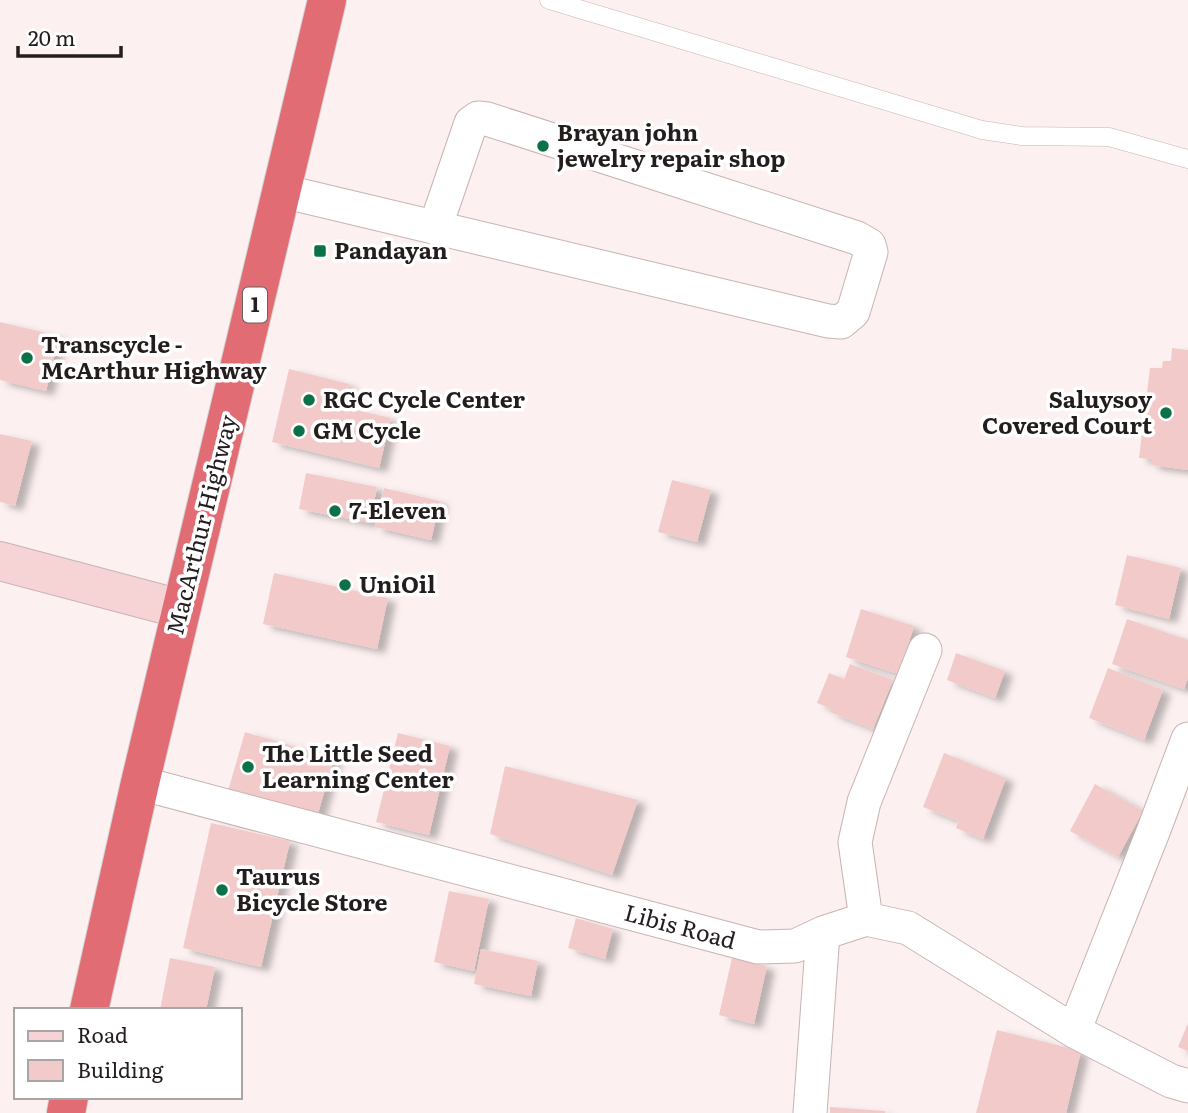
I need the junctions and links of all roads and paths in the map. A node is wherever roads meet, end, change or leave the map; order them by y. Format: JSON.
{"nodes":[{"id":1,"x":327,"y":0,"type":"edge"},
{"id":2,"x":549,"y":0,"type":"edge"},
{"id":3,"x":1188,"y":159,"type":"edge"},
{"id":4,"x":282,"y":191,"type":"junction"},
{"id":5,"x":435,"y":228,"type":"junction"},
{"id":6,"x":0,"y":561,"type":"edge"},
{"id":7,"x":181,"y":609,"type":"junction"},
{"id":8,"x":925,"y":650,"type":"dead end"},
{"id":9,"x":1188,"y":739,"type":"edge"},
{"id":10,"x":140,"y":783,"type":"junction"},
{"id":11,"x":866,"y":919,"type":"junction"},
{"id":12,"x":823,"y":933,"type":"junction"},
{"id":13,"x":89,"y":1008,"type":"edge"},
{"id":14,"x":1074,"y":1031,"type":"junction"},
{"id":15,"x":1188,"y":1086,"type":"edge"},
{"id":16,"x":810,"y":1113,"type":"edge"}],
"edges":[{"from":1,"to":4,"type":"highway","name":"MacArthur Highway","number":"1"},
{"from":2,"to":3,"type":"lane"},
{"from":4,"to":5,"type":"street"},
{"from":4,"to":7,"type":"highway","name":"MacArthur Highway","number":"1"},
{"from":5,"to":5,"type":"street"},
{"from":6,"to":7,"type":"street"},
{"from":7,"to":10,"type":"highway","name":"MacArthur Highway","number":"1"},
{"from":8,"to":11,"type":"street"},
{"from":9,"to":14,"type":"street"},
{"from":10,"to":12,"type":"street","name":"Libis Road"},
{"from":10,"to":13,"type":"highway","name":"MacArthur Highway","number":"1"},
{"from":11,"to":12,"type":"street","name":"Libis Road"},
{"from":11,"to":14,"type":"street"},
{"from":12,"to":16,"type":"street"},
{"from":14,"to":15,"type":"street"}]}
